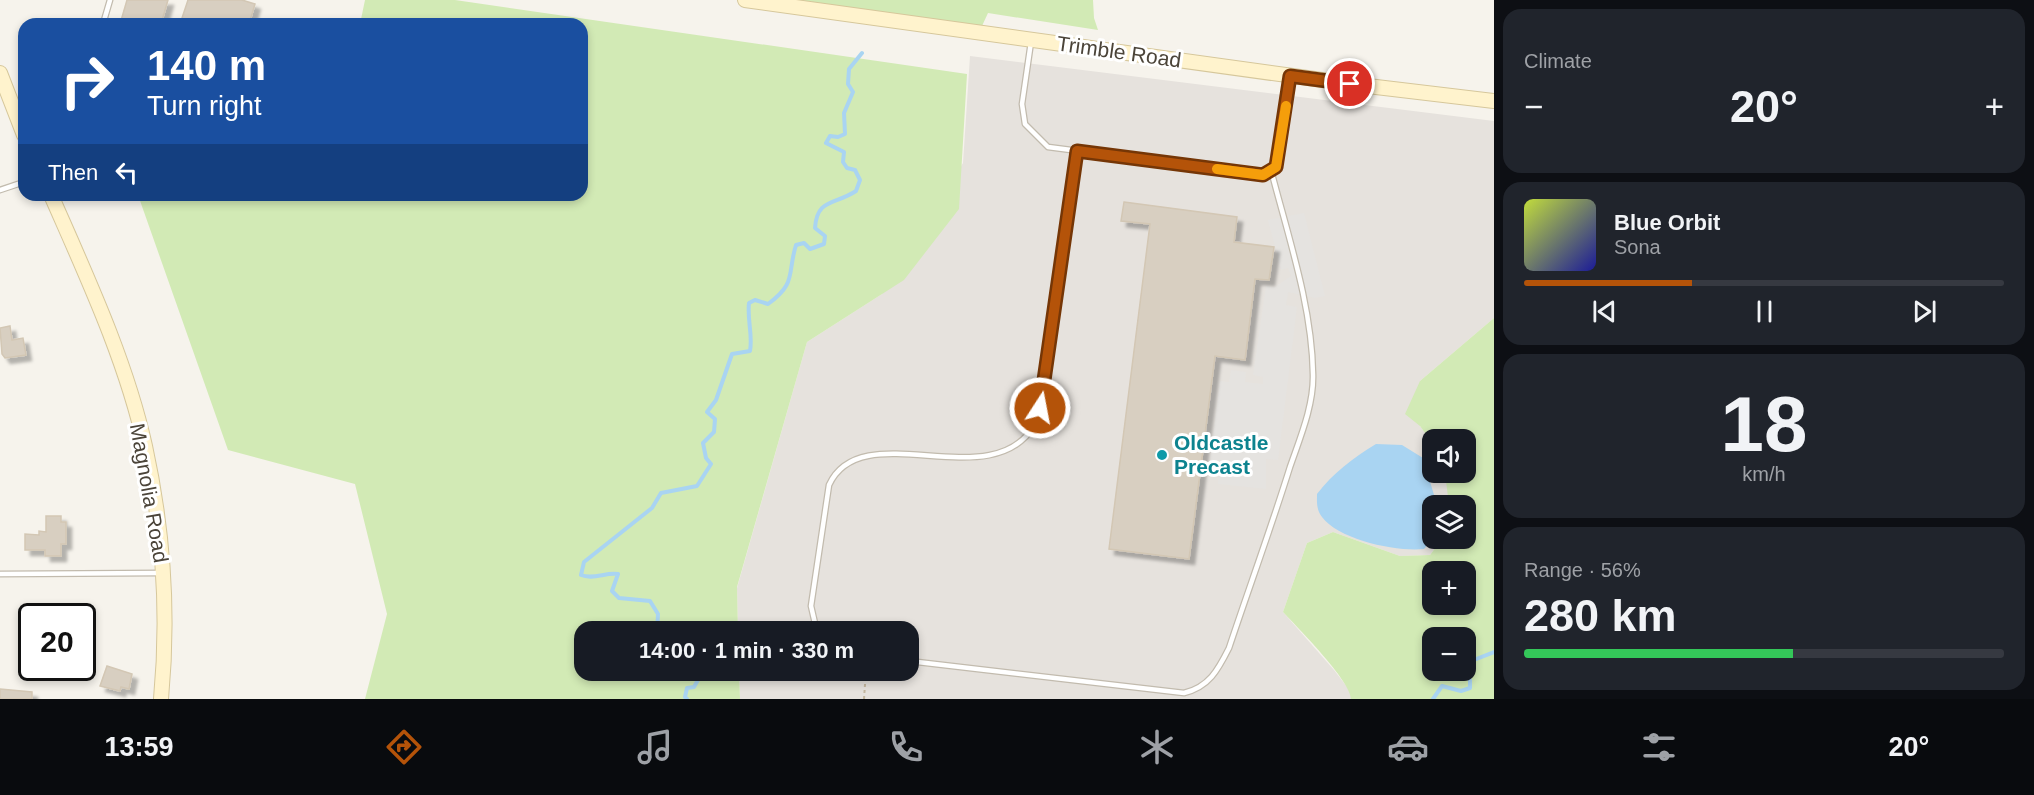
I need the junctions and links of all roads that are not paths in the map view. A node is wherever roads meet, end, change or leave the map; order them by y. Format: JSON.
{"nodes":[{"id":1,"x":110,"y":0,"type":"edge"},
{"id":2,"x":745,"y":0,"type":"edge"},
{"id":3,"x":105,"y":18,"type":"edge"},
{"id":4,"x":1031,"y":39,"type":"junction"},
{"id":5,"x":0,"y":73,"type":"edge"},
{"id":6,"x":1290,"y":76,"type":"junction"},
{"id":7,"x":1494,"y":100,"type":"edge"},
{"id":8,"x":18,"y":120,"type":"edge"},
{"id":9,"x":1077,"y":151,"type":"junction"},
{"id":10,"x":1271,"y":170,"type":"junction"},
{"id":11,"x":18,"y":184,"type":"edge"},
{"id":12,"x":0,"y":190,"type":"edge"},
{"id":13,"x":53,"y":201,"type":"edge"},
{"id":14,"x":162,"y":573,"type":"junction"},
{"id":15,"x":0,"y":574,"type":"edge"},
{"id":16,"x":814,"y":621,"type":"edge"},
{"id":17,"x":919,"y":662,"type":"edge"},
{"id":18,"x":161,"y":699,"type":"edge"}],
"edges":[{"from":1,"to":3,"type":"lane"},
{"from":2,"to":4,"type":"street","name":"Trimble Road"},
{"from":4,"to":6,"type":"street","name":"Trimble Road"},
{"from":4,"to":9,"type":"lane"},
{"from":5,"to":8,"type":"street"},
{"from":6,"to":7,"type":"street","name":"Trimble Road"},
{"from":6,"to":10,"type":"lane"},
{"from":9,"to":10,"type":"lane"},
{"from":9,"to":16,"type":"lane"},
{"from":10,"to":17,"type":"lane"},
{"from":11,"to":12,"type":"lane"},
{"from":13,"to":14,"type":"street","name":"Magnolia Road"},
{"from":14,"to":15,"type":"lane"},
{"from":14,"to":18,"type":"street","name":"Magnolia Road"}]}
